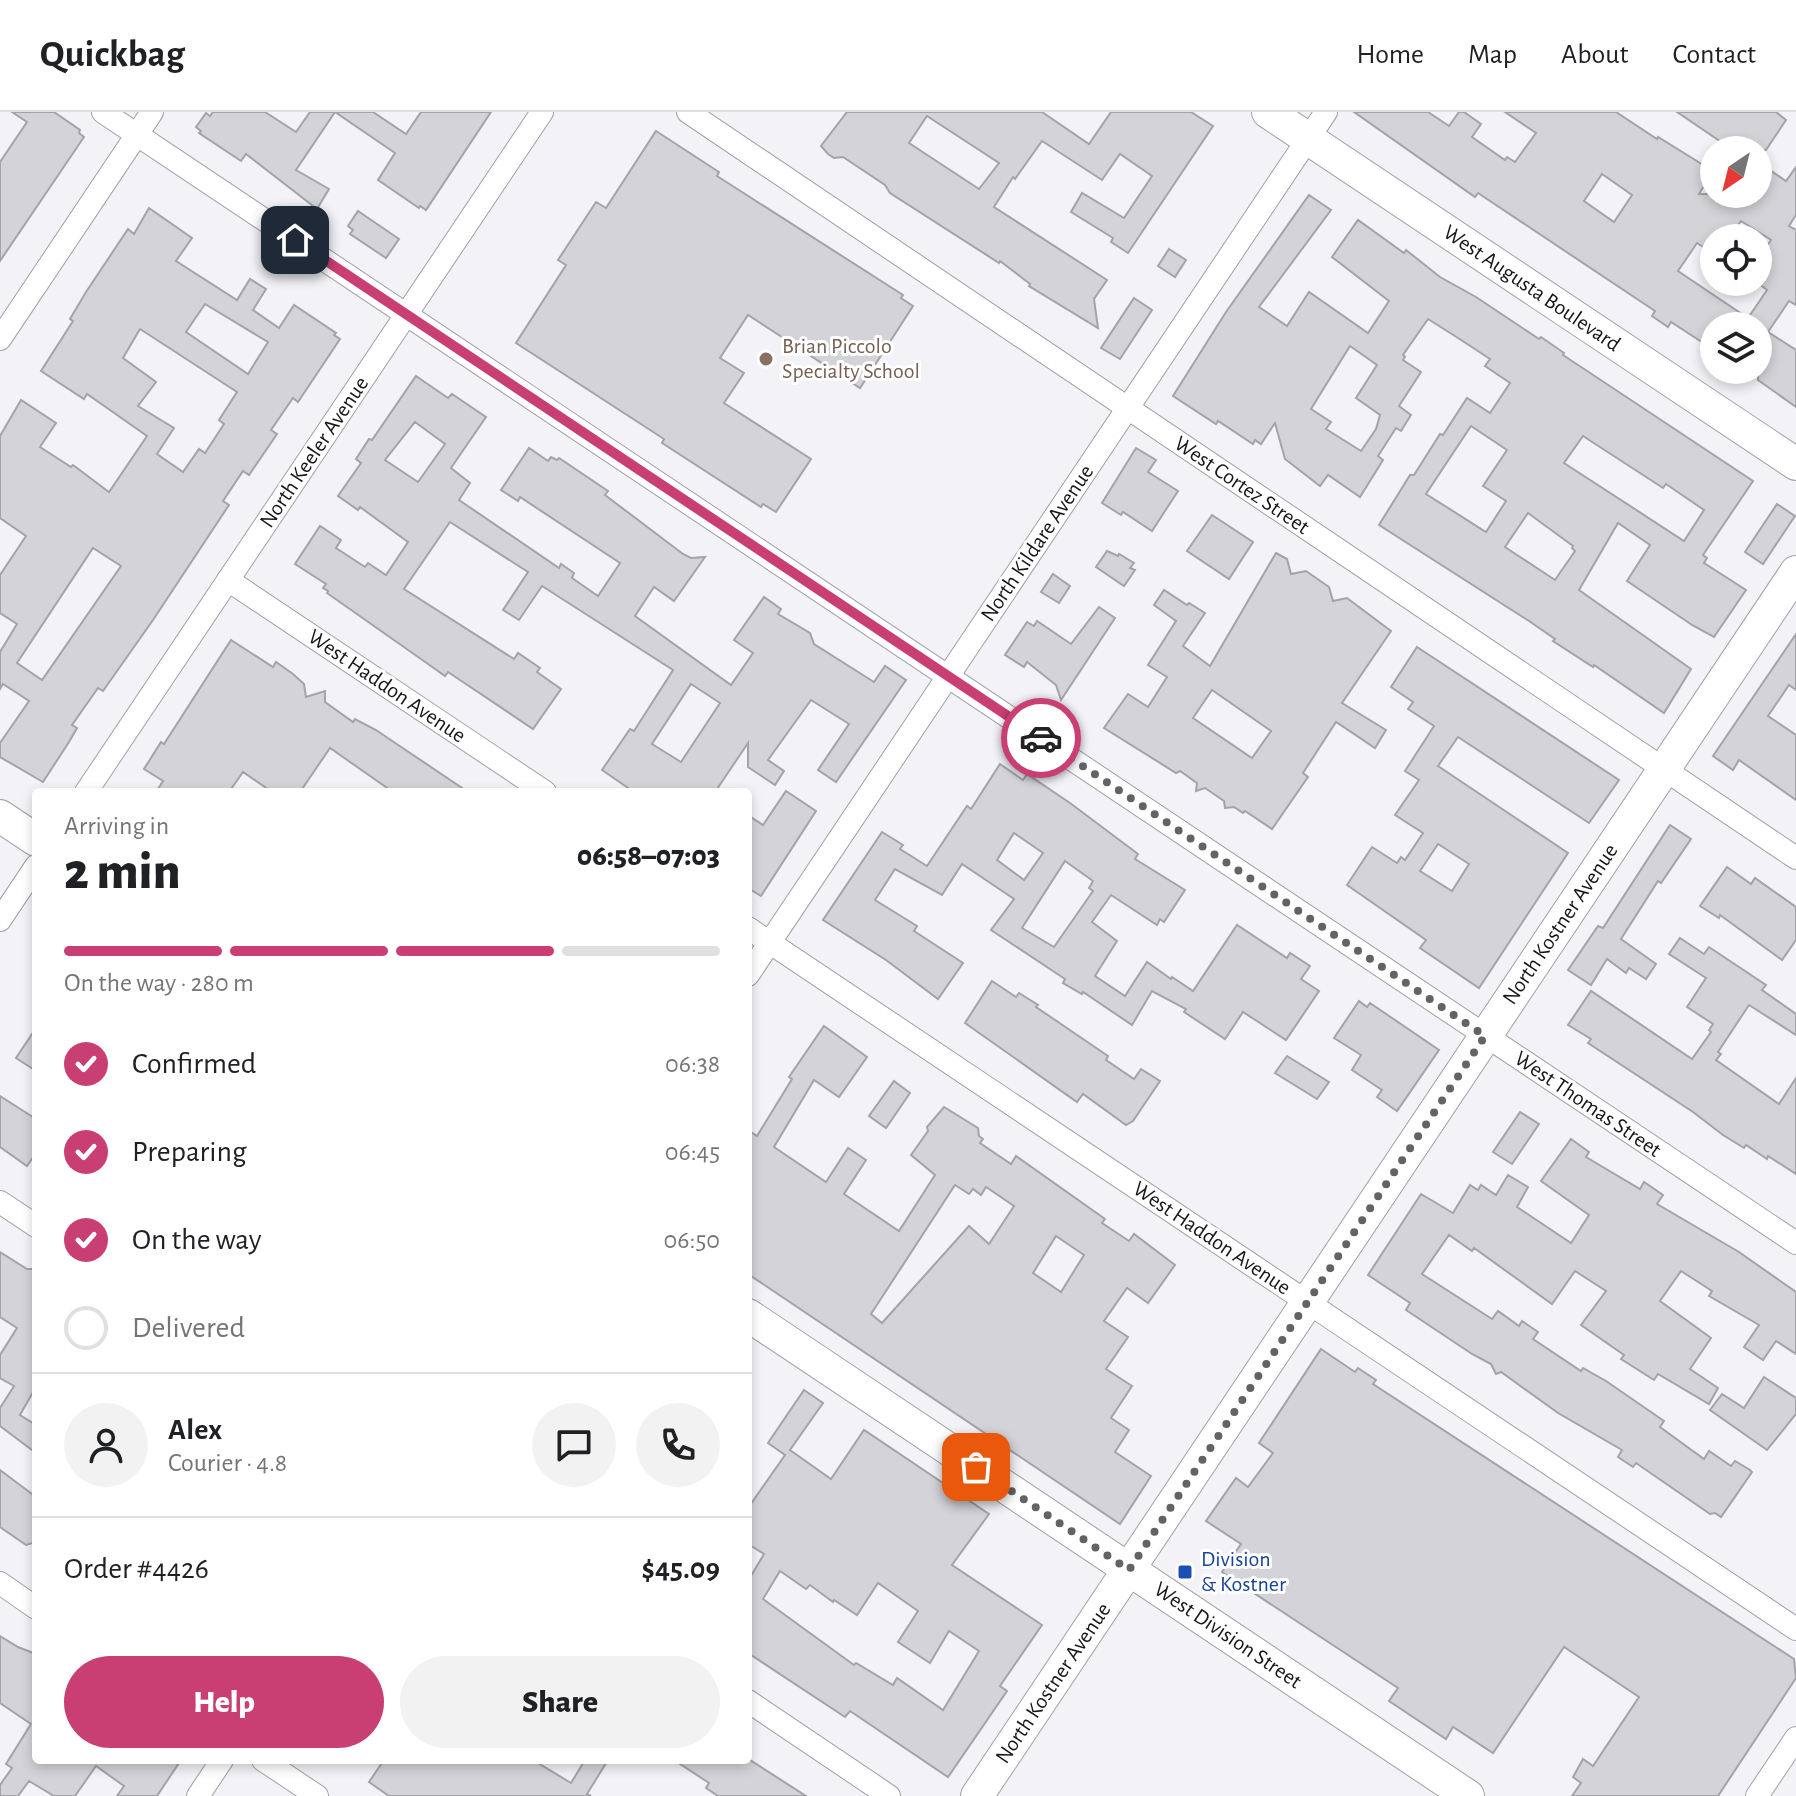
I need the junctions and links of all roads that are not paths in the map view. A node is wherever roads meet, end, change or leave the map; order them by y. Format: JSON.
{"nodes":[{"id":1,"x":103,"y":112,"type":"edge"},
{"id":2,"x":152,"y":112,"type":"edge"},
{"id":3,"x":542,"y":112,"type":"edge"},
{"id":4,"x":688,"y":112,"type":"edge"},
{"id":5,"x":1268,"y":112,"type":"edge"},
{"id":6,"x":1326,"y":112,"type":"edge"},
{"id":7,"x":137,"y":134,"type":"junction"},
{"id":8,"x":1308,"y":139,"type":"junction"},
{"id":9,"x":406,"y":314,"type":"junction"},
{"id":10,"x":0,"y":339,"type":"edge"},
{"id":11,"x":1128,"y":408,"type":"junction"},
{"id":12,"x":1796,"y":464,"type":"edge"},
{"id":13,"x":1796,"y":572,"type":"edge"},
{"id":14,"x":228,"y":580,"type":"junction"},
{"id":15,"x":948,"y":676,"type":"junction"},
{"id":16,"x":1664,"y":769,"type":"junction"},
{"id":17,"x":89,"y":788,"type":"edge"},
{"id":18,"x":539,"y":788,"type":"edge"},
{"id":19,"x":0,"y":816,"type":"edge"},
{"id":20,"x":32,"y":837,"type":"edge"},
{"id":21,"x":1796,"y":858,"type":"edge"},
{"id":22,"x":32,"y":872,"type":"edge"},
{"id":23,"x":0,"y":920,"type":"edge"},
{"id":24,"x":752,"y":931,"type":"edge"},
{"id":25,"x":770,"y":942,"type":"junction"},
{"id":26,"x":752,"y":969,"type":"edge"},
{"id":27,"x":1485,"y":1036,"type":"junction"},
{"id":28,"x":0,"y":1202,"type":"edge"},
{"id":29,"x":32,"y":1223,"type":"edge"},
{"id":30,"x":1796,"y":1243,"type":"edge"},
{"id":31,"x":1308,"y":1302,"type":"junction"},
{"id":32,"x":752,"y":1318,"type":"edge"},
{"id":33,"x":1129,"y":1570,"type":"junction"},
{"id":34,"x":0,"y":1583,"type":"edge"},
{"id":35,"x":32,"y":1605,"type":"edge"},
{"id":36,"x":1796,"y":1629,"type":"edge"},
{"id":37,"x":752,"y":1704,"type":"edge"},
{"id":38,"x":1796,"y":1738,"type":"edge"},
{"id":39,"x":219,"y":1764,"type":"edge"},
{"id":40,"x":269,"y":1764,"type":"edge"},
{"id":41,"x":198,"y":1796,"type":"edge"},
{"id":42,"x":317,"y":1796,"type":"edge"},
{"id":43,"x":889,"y":1796,"type":"edge"},
{"id":44,"x":977,"y":1796,"type":"edge"},
{"id":45,"x":1468,"y":1796,"type":"edge"},
{"id":46,"x":1757,"y":1796,"type":"edge"}],
"edges":[{"from":1,"to":7,"type":"street","name":"West Thomas Street"},
{"from":2,"to":7,"type":"street"},
{"from":3,"to":9,"type":"street","name":"North Keeler Avenue"},
{"from":4,"to":11,"type":"street","name":"West Cortez Street"},
{"from":5,"to":8,"type":"street","name":"West Augusta Boulevard"},
{"from":6,"to":8,"type":"street","name":"North Kildare Avenue"},
{"from":7,"to":9,"type":"street","name":"West Thomas Street"},
{"from":7,"to":10,"type":"street"},
{"from":8,"to":11,"type":"street","name":"North Kildare Avenue"},
{"from":8,"to":12,"type":"street","name":"West Augusta Boulevard"},
{"from":9,"to":14,"type":"street","name":"North Keeler Avenue"},
{"from":9,"to":15,"type":"street","name":"West Thomas Street"},
{"from":11,"to":15,"type":"street","name":"North Kildare Avenue"},
{"from":11,"to":16,"type":"street","name":"West Cortez Street"},
{"from":13,"to":16,"type":"street","name":"North Kostner Avenue"},
{"from":14,"to":17,"type":"street","name":"North Keeler Avenue"},
{"from":14,"to":18,"type":"street","name":"West Haddon Avenue"},
{"from":15,"to":25,"type":"street","name":"North Kildare Avenue"},
{"from":15,"to":27,"type":"street","name":"West Thomas Street"},
{"from":16,"to":21,"type":"street","name":"West Cortez Street"},
{"from":16,"to":27,"type":"street","name":"North Kostner Avenue"},
{"from":19,"to":20,"type":"street"},
{"from":22,"to":23,"type":"street"},
{"from":24,"to":25,"type":"street","name":"West Haddon Avenue"},
{"from":25,"to":26,"type":"street","name":"North Kildare Avenue"},
{"from":25,"to":31,"type":"street","name":"West Haddon Avenue"},
{"from":27,"to":30,"type":"street","name":"West Thomas Street"},
{"from":27,"to":31,"type":"street","name":"North Kostner Avenue"},
{"from":28,"to":29,"type":"street"},
{"from":31,"to":33,"type":"street","name":"North Kostner Avenue"},
{"from":31,"to":36,"type":"street","name":"West Haddon Avenue"},
{"from":32,"to":33,"type":"street","name":"West Division Street"},
{"from":33,"to":44,"type":"street","name":"North Kostner Avenue"},
{"from":33,"to":45,"type":"street","name":"West Division Street"},
{"from":34,"to":35,"type":"street"},
{"from":37,"to":43,"type":"street"},
{"from":38,"to":46,"type":"street"},
{"from":39,"to":41,"type":"street"},
{"from":40,"to":42,"type":"street"}]}
